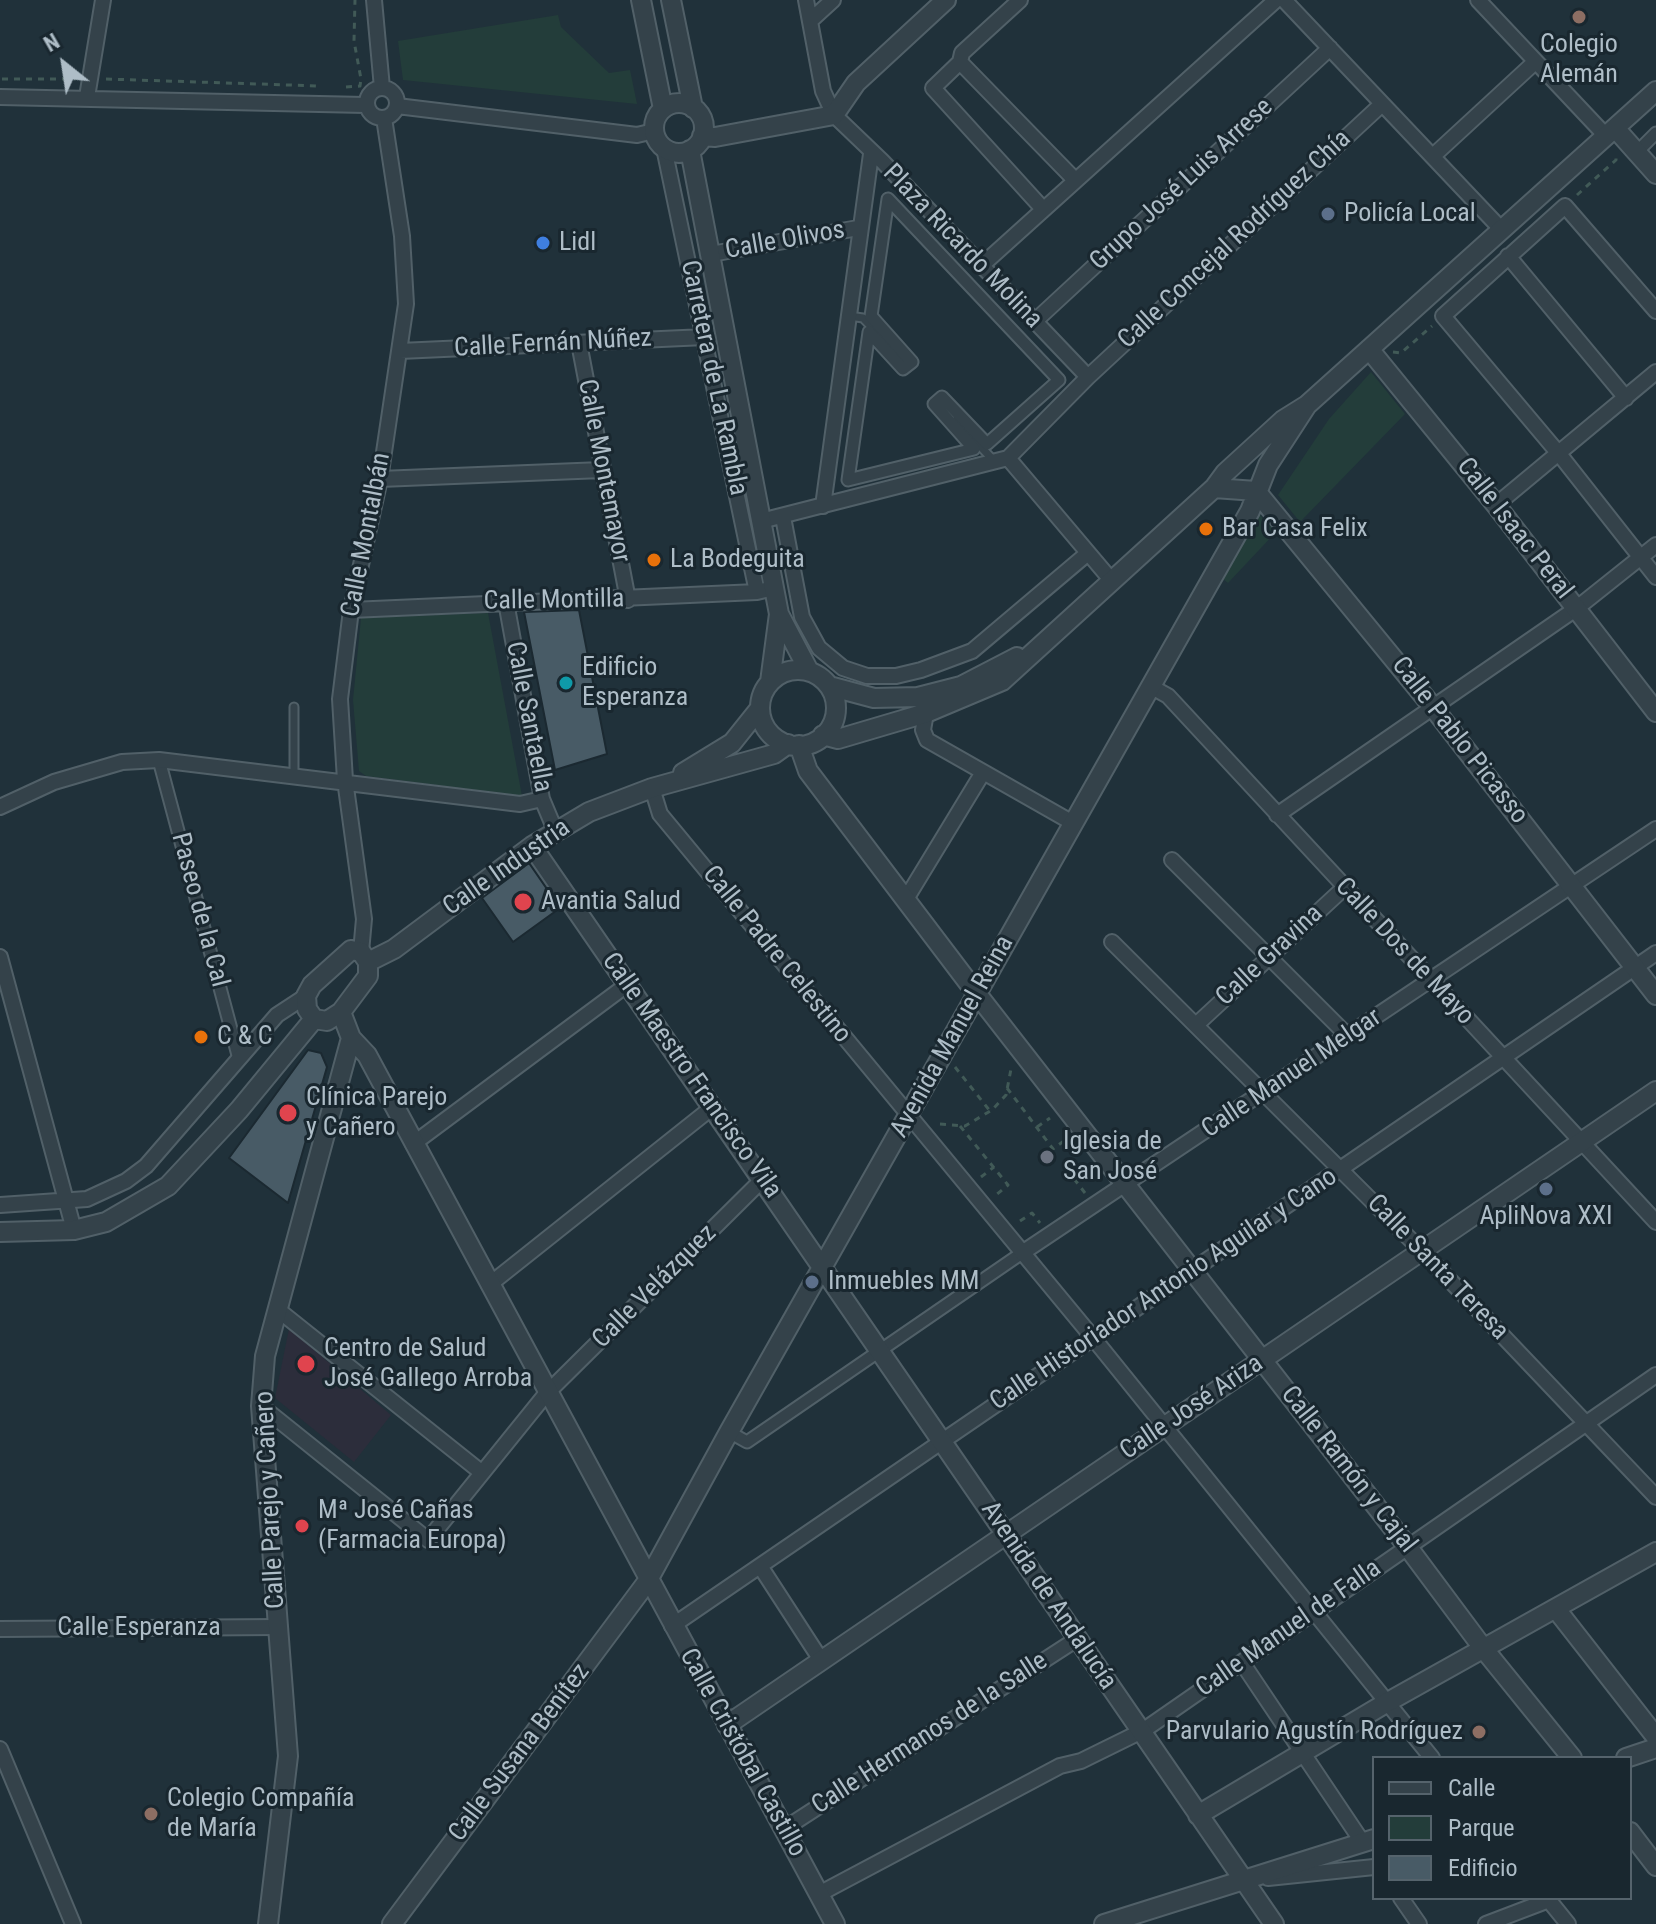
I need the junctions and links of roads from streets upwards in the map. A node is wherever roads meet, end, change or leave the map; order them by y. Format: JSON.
{"nodes":[{"id":1,"x":103,"y":0,"type":"edge"},
{"id":2,"x":374,"y":0,"type":"edge"},
{"id":3,"x":641,"y":0,"type":"edge"},
{"id":4,"x":671,"y":0,"type":"edge"},
{"id":5,"x":806,"y":0,"type":"edge"},
{"id":6,"x":833,"y":0,"type":"edge"},
{"id":7,"x":946,"y":0,"type":"edge"},
{"id":8,"x":1020,"y":0,"type":"edge"},
{"id":9,"x":1276,"y":0,"type":"edge"},
{"id":10,"x":1284,"y":0,"type":"edge"},
{"id":11,"x":1478,"y":0,"type":"edge"},
{"id":12,"x":810,"y":21,"type":"junction"},
{"id":13,"x":1330,"y":48,"type":"junction"},
{"id":14,"x":960,"y":62,"type":"junction"},
{"id":15,"x":1535,"y":62,"type":"junction"},
{"id":16,"x":382,"y":88,"type":"junction"},
{"id":17,"x":1656,"y":91,"type":"edge"},
{"id":18,"x":0,"y":97,"type":"edge"},
{"id":19,"x":87,"y":97,"type":"junction"},
{"id":20,"x":1382,"y":104,"type":"junction"},
{"id":21,"x":365,"y":105,"type":"junction"},
{"id":22,"x":397,"y":106,"type":"junction"},
{"id":23,"x":693,"y":108,"type":"junction"},
{"id":24,"x":663,"y":109,"type":"junction"},
{"id":25,"x":834,"y":115,"type":"junction"},
{"id":26,"x":384,"y":118,"type":"junction"},
{"id":27,"x":654,"y":131,"type":"junction"},
{"id":28,"x":1611,"y":132,"type":"junction"},
{"id":29,"x":1656,"y":133,"type":"edge"},
{"id":30,"x":696,"y":143,"type":"junction"},
{"id":31,"x":664,"y":148,"type":"junction"},
{"id":32,"x":1637,"y":152,"type":"junction"},
{"id":33,"x":871,"y":154,"type":"junction"},
{"id":34,"x":1433,"y":156,"type":"junction"},
{"id":35,"x":1656,"y":174,"type":"edge"},
{"id":36,"x":1075,"y":180,"type":"junction"},
{"id":37,"x":888,"y":199,"type":"joint"},
{"id":38,"x":1043,"y":209,"type":"junction"},
{"id":39,"x":858,"y":228,"type":"junction"},
{"id":40,"x":1502,"y":230,"type":"junction"},
{"id":41,"x":711,"y":254,"type":"junction"},
{"id":42,"x":1508,"y":256,"type":"junction"},
{"id":43,"x":981,"y":266,"type":"junction"},
{"id":44,"x":1656,"y":311,"type":"edge"},
{"id":45,"x":1034,"y":322,"type":"junction"},
{"id":46,"x":705,"y":337,"type":"junction"},
{"id":47,"x":579,"y":343,"type":"junction"},
{"id":48,"x":1369,"y":349,"type":"junction"},
{"id":49,"x":400,"y":351,"type":"junction"},
{"id":50,"x":1656,"y":372,"type":"edge"},
{"id":51,"x":1088,"y":377,"type":"junction"},
{"id":52,"x":1626,"y":398,"type":"junction"},
{"id":53,"x":1307,"y":405,"type":"junction"},
{"id":54,"x":1560,"y":455,"type":"junction"},
{"id":55,"x":1001,"y":460,"type":"junction"},
{"id":56,"x":602,"y":470,"type":"junction"},
{"id":57,"x":380,"y":479,"type":"junction"},
{"id":58,"x":1214,"y":488,"type":"junction"},
{"id":59,"x":1256,"y":491,"type":"junction"},
{"id":60,"x":1496,"y":505,"type":"junction"},
{"id":61,"x":823,"y":506,"type":"junction"},
{"id":62,"x":783,"y":517,"type":"junction"},
{"id":63,"x":761,"y":521,"type":"junction"},
{"id":64,"x":1656,"y":545,"type":"edge"},
{"id":65,"x":1088,"y":553,"type":"junction"},
{"id":66,"x":1640,"y":557,"type":"junction"},
{"id":67,"x":1656,"y":577,"type":"edge"},
{"id":68,"x":1112,"y":581,"type":"junction"},
{"id":69,"x":765,"y":590,"type":"junction"},
{"id":70,"x":628,"y":600,"type":"junction"},
{"id":71,"x":506,"y":602,"type":"junction"},
{"id":72,"x":1577,"y":608,"type":"junction"},
{"id":73,"x":351,"y":610,"type":"junction"},
{"id":74,"x":779,"y":614,"type":"junction"},
{"id":75,"x":1038,"y":647,"type":"junction"},
{"id":76,"x":809,"y":671,"type":"junction"},
{"id":77,"x":770,"y":682,"type":"junction"},
{"id":78,"x":829,"y":686,"type":"junction"},
{"id":79,"x":1150,"y":686,"type":"junction"},
{"id":80,"x":1432,"y":706,"type":"junction"},
{"id":81,"x":760,"y":708,"type":"junction"},
{"id":82,"x":1656,"y":712,"type":"edge"},
{"id":83,"x":926,"y":713,"type":"junction"},
{"id":84,"x":823,"y":735,"type":"junction"},
{"id":85,"x":794,"y":745,"type":"junction"},
{"id":86,"x":159,"y":760,"type":"junction"},
{"id":87,"x":982,"y":774,"type":"junction"},
{"id":88,"x":345,"y":780,"type":"junction"},
{"id":89,"x":652,"y":788,"type":"junction"},
{"id":90,"x":542,"y":799,"type":"junction"},
{"id":91,"x":0,"y":807,"type":"edge"},
{"id":92,"x":1277,"y":815,"type":"junction"},
{"id":93,"x":1073,"y":823,"type":"junction"},
{"id":94,"x":1656,"y":829,"type":"edge"},
{"id":95,"x":555,"y":830,"type":"junction"},
{"id":96,"x":532,"y":846,"type":"junction"},
{"id":97,"x":1172,"y":860,"type":"dead end"},
{"id":98,"x":1572,"y":886,"type":"junction"},
{"id":99,"x":1345,"y":887,"type":"junction"},
{"id":100,"x":906,"y":899,"type":"junction"},
{"id":101,"x":1112,"y":942,"type":"dead end"},
{"id":102,"x":1656,"y":953,"type":"edge"},
{"id":103,"x":1266,"y":956,"type":"junction"},
{"id":104,"x":0,"y":957,"type":"edge"},
{"id":105,"x":364,"y":957,"type":"junction"},
{"id":106,"x":1635,"y":968,"type":"junction"},
{"id":107,"x":1430,"y":981,"type":"junction"},
{"id":108,"x":628,"y":984,"type":"junction"},
{"id":109,"x":977,"y":994,"type":"junction"},
{"id":110,"x":1656,"y":995,"type":"edge"},
{"id":111,"x":306,"y":996,"type":"junction"},
{"id":112,"x":341,"y":1012,"type":"junction"},
{"id":113,"x":314,"y":1019,"type":"junction"},
{"id":114,"x":1196,"y":1025,"type":"junction"},
{"id":115,"x":1348,"y":1036,"type":"junction"},
{"id":116,"x":351,"y":1038,"type":"junction"},
{"id":117,"x":1503,"y":1058,"type":"junction"},
{"id":118,"x":239,"y":1059,"type":"junction"},
{"id":119,"x":1656,"y":1091,"type":"edge"},
{"id":120,"x":1264,"y":1093,"type":"junction"},
{"id":121,"x":714,"y":1106,"type":"junction"},
{"id":122,"x":909,"y":1116,"type":"junction"},
{"id":123,"x":1582,"y":1142,"type":"junction"},
{"id":124,"x":413,"y":1144,"type":"junction"},
{"id":125,"x":1340,"y":1169,"type":"junction"},
{"id":126,"x":763,"y":1179,"type":"junction"},
{"id":127,"x":1126,"y":1184,"type":"junction"},
{"id":128,"x":68,"y":1203,"type":"junction"},
{"id":129,"x":0,"y":1205,"type":"edge"},
{"id":130,"x":1656,"y":1222,"type":"edge"},
{"id":131,"x":74,"y":1230,"type":"junction"},
{"id":132,"x":0,"y":1232,"type":"edge"},
{"id":133,"x":1423,"y":1252,"type":"junction"},
{"id":134,"x":1022,"y":1253,"type":"junction"},
{"id":135,"x":822,"y":1268,"type":"junction"},
{"id":136,"x":1194,"y":1271,"type":"junction"},
{"id":137,"x":489,"y":1285,"type":"junction"},
{"id":138,"x":277,"y":1309,"type":"junction"},
{"id":139,"x":1094,"y":1339,"type":"junction"},
{"id":140,"x":881,"y":1352,"type":"junction"},
{"id":141,"x":1263,"y":1360,"type":"junction"},
{"id":142,"x":1656,"y":1375,"type":"edge"},
{"id":143,"x":546,"y":1394,"type":"junction"},
{"id":144,"x":261,"y":1406,"type":"junction"},
{"id":145,"x":1586,"y":1423,"type":"junction"},
{"id":146,"x":1162,"y":1428,"type":"junction"},
{"id":147,"x":729,"y":1432,"type":"junction"},
{"id":148,"x":942,"y":1442,"type":"junction"},
{"id":149,"x":481,"y":1472,"type":"junction"},
{"id":150,"x":1656,"y":1497,"type":"edge"},
{"id":151,"x":1007,"y":1535,"type":"junction"},
{"id":152,"x":1407,"y":1546,"type":"junction"},
{"id":153,"x":1656,"y":1552,"type":"edge"},
{"id":154,"x":760,"y":1566,"type":"junction"},
{"id":155,"x":647,"y":1582,"type":"junction"},
{"id":156,"x":1556,"y":1609,"type":"junction"},
{"id":157,"x":1313,"y":1610,"type":"junction"},
{"id":158,"x":672,"y":1626,"type":"junction"},
{"id":159,"x":278,"y":1627,"type":"junction"},
{"id":160,"x":0,"y":1629,"type":"edge"},
{"id":161,"x":1077,"y":1639,"type":"junction"},
{"id":162,"x":1483,"y":1648,"type":"junction"},
{"id":163,"x":821,"y":1660,"type":"junction"},
{"id":164,"x":1243,"y":1664,"type":"junction"},
{"id":165,"x":1386,"y":1703,"type":"junction"},
{"id":166,"x":727,"y":1725,"type":"junction"},
{"id":167,"x":1139,"y":1731,"type":"junction"},
{"id":168,"x":1656,"y":1737,"type":"edge"},
{"id":169,"x":1656,"y":1748,"type":"edge"},
{"id":170,"x":0,"y":1749,"type":"edge"},
{"id":171,"x":1303,"y":1750,"type":"junction"},
{"id":172,"x":1430,"y":1756,"type":"edge"},
{"id":173,"x":1570,"y":1756,"type":"edge"},
{"id":174,"x":1632,"y":1756,"type":"edge"},
{"id":175,"x":1198,"y":1815,"type":"junction"},
{"id":176,"x":784,"y":1829,"type":"junction"},
{"id":177,"x":1639,"y":1840,"type":"edge"},
{"id":178,"x":1368,"y":1841,"type":"edge"},
{"id":179,"x":1656,"y":1866,"type":"edge"},
{"id":180,"x":1372,"y":1867,"type":"edge"},
{"id":181,"x":1244,"y":1880,"type":"junction"},
{"id":182,"x":819,"y":1894,"type":"junction"},
{"id":183,"x":1402,"y":1900,"type":"edge"},
{"id":184,"x":1546,"y":1900,"type":"edge"},
{"id":185,"x":1549,"y":1900,"type":"edge"},
{"id":186,"x":73,"y":1924,"type":"edge"},
{"id":187,"x":268,"y":1924,"type":"edge"},
{"id":188,"x":392,"y":1924,"type":"edge"},
{"id":189,"x":835,"y":1924,"type":"edge"},
{"id":190,"x":1104,"y":1924,"type":"edge"},
{"id":191,"x":1274,"y":1924,"type":"edge"},
{"id":192,"x":1419,"y":1924,"type":"edge"},
{"id":193,"x":1486,"y":1924,"type":"edge"},
{"id":194,"x":1568,"y":1924,"type":"edge"}],
"edges":[{"from":1,"to":19,"type":"street"},
{"from":2,"to":16,"type":"street"},
{"from":3,"to":24,"type":"street"},
{"from":4,"to":23,"type":"street"},
{"from":5,"to":12,"type":"street"},
{"from":6,"to":12,"type":"street"},
{"from":7,"to":25,"type":"street"},
{"from":8,"to":14,"type":"street"},
{"from":9,"to":36,"type":"street"},
{"from":10,"to":13,"type":"street"},
{"from":11,"to":15,"type":"street"},
{"from":12,"to":25,"type":"street"},
{"from":13,"to":20,"type":"street"},
{"from":13,"to":45,"type":"street","name":"Grupo José Luis Arrese"},
{"from":14,"to":36,"type":"street"},
{"from":14,"to":38,"type":"street"},
{"from":15,"to":28,"type":"street"},
{"from":15,"to":34,"type":"street"},
{"from":16,"to":21,"type":"street"},
{"from":16,"to":22,"type":"street"},
{"from":17,"to":28,"type":"street"},
{"from":18,"to":19,"type":"street"},
{"from":19,"to":21,"type":"street"},
{"from":20,"to":34,"type":"street"},
{"from":20,"to":51,"type":"street","name":"Calle Concejal Rodríguez Chía"},
{"from":21,"to":26,"type":"street"},
{"from":22,"to":26,"type":"street"},
{"from":22,"to":27,"type":"street"},
{"from":23,"to":24,"type":"street"},
{"from":23,"to":30,"type":"street"},
{"from":24,"to":27,"type":"street"},
{"from":25,"to":30,"type":"street"},
{"from":25,"to":33,"type":"street"},
{"from":26,"to":49,"type":"street","name":"Calle Montalbán"},
{"from":27,"to":31,"type":"street"},
{"from":28,"to":32,"type":"street"},
{"from":28,"to":40,"type":"street"},
{"from":29,"to":32,"type":"street"},
{"from":30,"to":31,"type":"street"},
{"from":30,"to":41,"type":"street","name":"Carretera de La Rambla"},
{"from":31,"to":46,"type":"street","name":"Carretera de La Rambla"},
{"from":32,"to":35,"type":"street"},
{"from":33,"to":39,"type":"street","name":"Plaza Ricardo Molina"},
{"from":33,"to":43,"type":"street","name":"Plaza Ricardo Molina"},
{"from":34,"to":40,"type":"street"},
{"from":36,"to":38,"type":"street"},
{"from":37,"to":37,"type":"street","name":"Plaza Ricardo Molina"},
{"from":38,"to":43,"type":"street"},
{"from":39,"to":41,"type":"street","name":"Calle Olivos"},
{"from":39,"to":61,"type":"street","name":"Plaza Ricardo Molina"},
{"from":40,"to":48,"type":"street"},
{"from":41,"to":63,"type":"street","name":"Carretera de La Rambla"},
{"from":42,"to":44,"type":"street"},
{"from":42,"to":52,"type":"street"},
{"from":42,"to":54,"type":"street"},
{"from":43,"to":45,"type":"street","name":"Plaza Ricardo Molina"},
{"from":45,"to":51,"type":"street","name":"Plaza Ricardo Molina"},
{"from":46,"to":47,"type":"street","name":"Calle Fernán Núñez"},
{"from":46,"to":69,"type":"street","name":"Carretera de La Rambla"},
{"from":47,"to":49,"type":"street","name":"Calle Fernán Núñez"},
{"from":47,"to":56,"type":"street","name":"Calle Montemayor"},
{"from":48,"to":53,"type":"street"},
{"from":48,"to":60,"type":"street","name":"Calle Isaac Peral"},
{"from":49,"to":57,"type":"street","name":"Calle Montalbán"},
{"from":50,"to":52,"type":"street"},
{"from":51,"to":55,"type":"street"},
{"from":52,"to":54,"type":"street"},
{"from":53,"to":58,"type":"street"},
{"from":53,"to":59,"type":"street","name":"Avenida Manuel Reina"},
{"from":54,"to":60,"type":"street"},
{"from":54,"to":66,"type":"street"},
{"from":55,"to":61,"type":"street"},
{"from":55,"to":65,"type":"street"},
{"from":56,"to":57,"type":"street"},
{"from":56,"to":70,"type":"street","name":"Calle Montemayor"},
{"from":57,"to":73,"type":"street","name":"Calle Montalbán"},
{"from":58,"to":59,"type":"street"},
{"from":58,"to":68,"type":"street"},
{"from":59,"to":79,"type":"street","name":"Avenida Manuel Reina"},
{"from":59,"to":80,"type":"street","name":"Calle Pablo Picasso"},
{"from":60,"to":72,"type":"street","name":"Calle Isaac Peral"},
{"from":61,"to":62,"type":"street"},
{"from":62,"to":63,"type":"street"},
{"from":62,"to":65,"type":"street"},
{"from":63,"to":69,"type":"street","name":"Carretera de La Rambla"},
{"from":64,"to":66,"type":"street"},
{"from":65,"to":68,"type":"street"},
{"from":66,"to":67,"type":"street"},
{"from":66,"to":72,"type":"street"},
{"from":68,"to":75,"type":"street"},
{"from":69,"to":70,"type":"street","name":"Calle Montilla"},
{"from":69,"to":74,"type":"street","name":"Carretera de La Rambla"},
{"from":70,"to":71,"type":"street","name":"Calle Montilla"},
{"from":71,"to":73,"type":"street","name":"Calle Montilla"},
{"from":71,"to":90,"type":"street","name":"Calle Santaella"},
{"from":72,"to":80,"type":"street"},
{"from":72,"to":82,"type":"street","name":"Calle Isaac Peral"},
{"from":73,"to":88,"type":"street","name":"Calle Montalbán"},
{"from":74,"to":76,"type":"street","name":"Carretera de La Rambla"},
{"from":74,"to":77,"type":"street","name":"Carretera de La Rambla"},
{"from":75,"to":78,"type":"street"},
{"from":75,"to":83,"type":"street"},
{"from":76,"to":77,"type":"street"},
{"from":76,"to":78,"type":"street"},
{"from":77,"to":81,"type":"street"},
{"from":78,"to":84,"type":"street"},
{"from":79,"to":92,"type":"street","name":"Calle Dos de Mayo"},
{"from":79,"to":93,"type":"street","name":"Avenida Manuel Reina"},
{"from":80,"to":92,"type":"street"},
{"from":80,"to":98,"type":"street","name":"Calle Pablo Picasso"},
{"from":81,"to":85,"type":"street"},
{"from":81,"to":89,"type":"street","name":"Calle Industria"},
{"from":83,"to":84,"type":"street"},
{"from":83,"to":87,"type":"street"},
{"from":84,"to":85,"type":"street"},
{"from":85,"to":89,"type":"street","name":"Calle Industria"},
{"from":85,"to":100,"type":"street","name":"Calle Ramón y Cajal"},
{"from":86,"to":88,"type":"street"},
{"from":86,"to":91,"type":"street"},
{"from":86,"to":118,"type":"street","name":"Paseo de la Cal"},
{"from":87,"to":93,"type":"street"},
{"from":87,"to":100,"type":"street"},
{"from":88,"to":90,"type":"street"},
{"from":88,"to":105,"type":"street","name":"Calle Montalbán"},
{"from":89,"to":95,"type":"street","name":"Calle Industria"},
{"from":89,"to":122,"type":"street","name":"Calle Padre Celestino"},
{"from":90,"to":95,"type":"street","name":"Calle Santaella"},
{"from":92,"to":99,"type":"street","name":"Calle Dos de Mayo"},
{"from":93,"to":109,"type":"street","name":"Avenida Manuel Reina"},
{"from":94,"to":98,"type":"street","name":"Calle Manuel Melgar"},
{"from":95,"to":96,"type":"street","name":"Calle Industria"},
{"from":96,"to":105,"type":"street","name":"Calle Industria"},
{"from":96,"to":108,"type":"street","name":"Calle Maestro Francisco Vila"},
{"from":97,"to":103,"type":"street"},
{"from":98,"to":106,"type":"street","name":"Calle Pablo Picasso"},
{"from":98,"to":107,"type":"street","name":"Calle Manuel Melgar"},
{"from":99,"to":103,"type":"street","name":"Calle Gravina"},
{"from":99,"to":107,"type":"street","name":"Calle Dos de Mayo"},
{"from":100,"to":109,"type":"street","name":"Calle Ramón y Cajal"},
{"from":101,"to":114,"type":"street","name":"Calle Santa Teresa"},
{"from":102,"to":106,"type":"street","name":"Calle Historiador Antonio Aguilar y Cano"},
{"from":103,"to":114,"type":"street","name":"Calle Gravina"},
{"from":103,"to":115,"type":"street"},
{"from":104,"to":128,"type":"street"},
{"from":105,"to":111,"type":"street","name":"Calle Industria"},
{"from":105,"to":112,"type":"street"},
{"from":106,"to":110,"type":"street","name":"Calle Pablo Picasso"},
{"from":106,"to":117,"type":"street","name":"Calle Historiador Antonio Aguilar y Cano"},
{"from":107,"to":115,"type":"street","name":"Calle Manuel Melgar"},
{"from":107,"to":117,"type":"street","name":"Calle Dos de Mayo"},
{"from":108,"to":121,"type":"street","name":"Calle Maestro Francisco Vila"},
{"from":108,"to":124,"type":"street"},
{"from":109,"to":122,"type":"street","name":"Avenida Manuel Reina"},
{"from":109,"to":127,"type":"street","name":"Calle Ramón y Cajal"},
{"from":111,"to":113,"type":"street"},
{"from":111,"to":118,"type":"street"},
{"from":112,"to":113,"type":"street"},
{"from":112,"to":116,"type":"street","name":"Calle Cristóbal Castillo"},
{"from":113,"to":131,"type":"street"},
{"from":114,"to":120,"type":"street","name":"Calle Santa Teresa"},
{"from":115,"to":120,"type":"street","name":"Calle Manuel Melgar"},
{"from":116,"to":124,"type":"street","name":"Calle Cristóbal Castillo"},
{"from":116,"to":138,"type":"street","name":"Calle Parejo y Cañero"},
{"from":117,"to":123,"type":"street","name":"Calle Dos de Mayo"},
{"from":117,"to":125,"type":"street","name":"Calle Historiador Antonio Aguilar y Cano"},
{"from":118,"to":128,"type":"street"},
{"from":119,"to":123,"type":"street","name":"Calle José Ariza"},
{"from":120,"to":125,"type":"street","name":"Calle Santa Teresa"},
{"from":120,"to":127,"type":"street","name":"Calle Manuel Melgar"},
{"from":121,"to":126,"type":"street","name":"Calle Maestro Francisco Vila"},
{"from":121,"to":137,"type":"street"},
{"from":122,"to":134,"type":"street","name":"Calle Padre Celestino"},
{"from":122,"to":135,"type":"street","name":"Avenida Manuel Reina"},
{"from":123,"to":130,"type":"street","name":"Calle Dos de Mayo"},
{"from":123,"to":133,"type":"street","name":"Calle José Ariza"},
{"from":124,"to":137,"type":"street","name":"Calle Cristóbal Castillo"},
{"from":125,"to":133,"type":"street","name":"Calle Santa Teresa"},
{"from":125,"to":136,"type":"street","name":"Calle Historiador Antonio Aguilar y Cano"},
{"from":126,"to":135,"type":"street","name":"Calle Maestro Francisco Vila"},
{"from":126,"to":143,"type":"street","name":"Calle Velázquez"},
{"from":127,"to":134,"type":"street","name":"Calle Manuel Melgar"},
{"from":127,"to":136,"type":"street","name":"Calle Ramón y Cajal"},
{"from":128,"to":129,"type":"street"},
{"from":128,"to":131,"type":"street"},
{"from":131,"to":132,"type":"street"},
{"from":133,"to":141,"type":"street","name":"Calle José Ariza"},
{"from":133,"to":145,"type":"street","name":"Calle Santa Teresa"},
{"from":134,"to":139,"type":"street","name":"Calle Padre Celestino"},
{"from":134,"to":140,"type":"street","name":"Calle Manuel Melgar"},
{"from":135,"to":140,"type":"street","name":"Avenida de Andalucía"},
{"from":135,"to":147,"type":"street","name":"Avenida Manuel Reina"},
{"from":136,"to":139,"type":"street","name":"Calle Historiador Antonio Aguilar y Cano"},
{"from":136,"to":141,"type":"street","name":"Calle Ramón y Cajal"},
{"from":137,"to":143,"type":"street","name":"Calle Cristóbal Castillo"},
{"from":138,"to":144,"type":"street","name":"Calle Parejo y Cañero"},
{"from":138,"to":149,"type":"street"},
{"from":139,"to":146,"type":"street","name":"Calle Padre Celestino"},
{"from":139,"to":148,"type":"street","name":"Calle Historiador Antonio Aguilar y Cano"},
{"from":140,"to":147,"type":"street","name":"Calle Manuel Melgar"},
{"from":140,"to":148,"type":"street","name":"Avenida de Andalucía"},
{"from":141,"to":146,"type":"street","name":"Calle José Ariza"},
{"from":141,"to":152,"type":"street","name":"Calle Ramón y Cajal"},
{"from":142,"to":145,"type":"street","name":"Calle Manuel de Falla"},
{"from":143,"to":149,"type":"street","name":"Calle Velázquez"},
{"from":143,"to":155,"type":"street","name":"Calle Cristóbal Castillo"},
{"from":144,"to":149,"type":"street","name":"Calle Velázquez"},
{"from":144,"to":159,"type":"street","name":"Calle Parejo y Cañero"},
{"from":145,"to":150,"type":"street","name":"Calle Santa Teresa"},
{"from":145,"to":152,"type":"street","name":"Calle Manuel de Falla"},
{"from":146,"to":151,"type":"street","name":"Calle José Ariza"},
{"from":146,"to":157,"type":"street","name":"Calle Padre Celestino"},
{"from":147,"to":155,"type":"street","name":"Avenida Manuel Reina"},
{"from":148,"to":151,"type":"street","name":"Avenida de Andalucía"},
{"from":148,"to":154,"type":"street","name":"Calle Historiador Antonio Aguilar y Cano"},
{"from":151,"to":161,"type":"street","name":"Avenida de Andalucía"},
{"from":151,"to":163,"type":"street","name":"Calle José Ariza"},
{"from":152,"to":157,"type":"street","name":"Calle Manuel de Falla"},
{"from":152,"to":162,"type":"street","name":"Calle Ramón y Cajal"},
{"from":153,"to":156,"type":"street"},
{"from":154,"to":158,"type":"street","name":"Calle Historiador Antonio Aguilar y Cano"},
{"from":154,"to":163,"type":"street"},
{"from":155,"to":158,"type":"street","name":"Calle Cristóbal Castillo"},
{"from":155,"to":188,"type":"street","name":"Calle Susana Benítez"},
{"from":156,"to":162,"type":"street"},
{"from":156,"to":168,"type":"street"},
{"from":157,"to":164,"type":"street","name":"Calle Manuel de Falla"},
{"from":157,"to":165,"type":"street","name":"Calle Padre Celestino"},
{"from":158,"to":166,"type":"street","name":"Calle Cristóbal Castillo"},
{"from":159,"to":160,"type":"street","name":"Calle Esperanza"},
{"from":159,"to":187,"type":"street","name":"Calle Parejo y Cañero"},
{"from":161,"to":167,"type":"street","name":"Avenida de Andalucía"},
{"from":161,"to":176,"type":"street","name":"Calle Hermanos de la Salle"},
{"from":162,"to":165,"type":"street"},
{"from":162,"to":173,"type":"street","name":"Calle Ramón y Cajal"},
{"from":163,"to":166,"type":"street","name":"Calle José Ariza"},
{"from":164,"to":167,"type":"street","name":"Calle Manuel de Falla"},
{"from":164,"to":171,"type":"street"},
{"from":165,"to":171,"type":"street"},
{"from":165,"to":172,"type":"street","name":"Calle Padre Celestino"},
{"from":166,"to":176,"type":"street","name":"Calle Cristóbal Castillo"},
{"from":167,"to":175,"type":"street","name":"Avenida de Andalucía"},
{"from":167,"to":182,"type":"street","name":"Calle Manuel de Falla"},
{"from":169,"to":174,"type":"street"},
{"from":170,"to":186,"type":"street"},
{"from":171,"to":175,"type":"street"},
{"from":171,"to":178,"type":"street"},
{"from":175,"to":181,"type":"street","name":"Avenida de Andalucía"},
{"from":176,"to":182,"type":"street","name":"Calle Cristóbal Castillo"},
{"from":177,"to":179,"type":"street"},
{"from":178,"to":181,"type":"street"},
{"from":180,"to":181,"type":"street"},
{"from":181,"to":190,"type":"street"},
{"from":181,"to":191,"type":"street","name":"Avenida de Andalucía"},
{"from":182,"to":189,"type":"street","name":"Calle Cristóbal Castillo"},
{"from":183,"to":192,"type":"street"},
{"from":184,"to":193,"type":"street"},
{"from":185,"to":194,"type":"street"}]}
